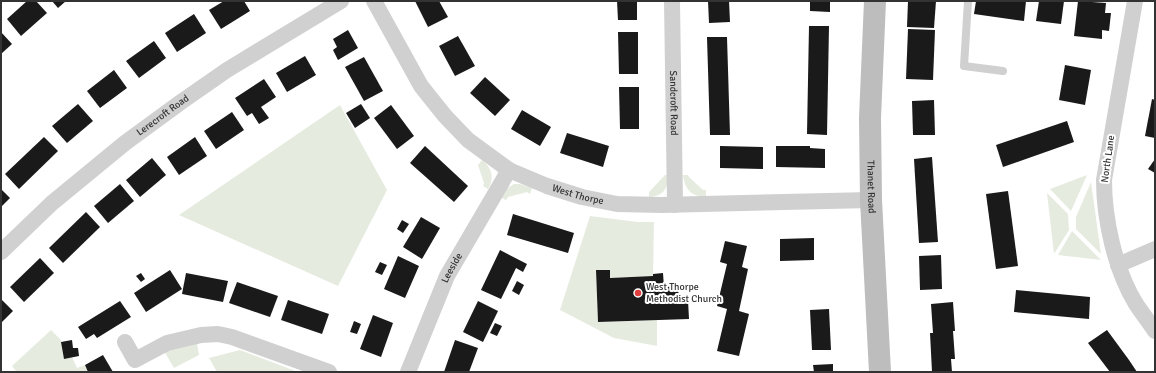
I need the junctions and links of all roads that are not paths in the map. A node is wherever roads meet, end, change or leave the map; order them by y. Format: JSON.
{"nodes":[{"id":1,"x":341,"y":1,"type":"edge"},
{"id":2,"x":374,"y":1,"type":"edge"},
{"id":3,"x":672,"y":1,"type":"edge"},
{"id":4,"x":875,"y":1,"type":"edge"},
{"id":5,"x":968,"y":1,"type":"edge"},
{"id":6,"x":1135,"y":1,"type":"edge"},
{"id":7,"x":1003,"y":71,"type":"dead end"},
{"id":8,"x":509,"y":170,"type":"junction"},
{"id":9,"x":871,"y":200,"type":"junction"},
{"id":10,"x":675,"y":205,"type":"junction"},
{"id":11,"x":1155,"y":249,"type":"edge"},
{"id":12,"x":1,"y":252,"type":"edge"},
{"id":13,"x":1118,"y":265,"type":"junction"},
{"id":14,"x":1155,"y":332,"type":"edge"},
{"id":15,"x":125,"y":342,"type":"dead end"},
{"id":16,"x":138,"y":366,"type":"edge"},
{"id":17,"x":329,"y":372,"type":"edge"},
{"id":18,"x":408,"y":372,"type":"edge"},
{"id":19,"x":880,"y":372,"type":"edge"}],
"edges":[{"from":1,"to":12,"type":"street","name":"Lerecroft Road"},
{"from":2,"to":8,"type":"street","name":"West Thorpe"},
{"from":3,"to":10,"type":"street","name":"Sandcroft Road"},
{"from":4,"to":9,"type":"street","name":"Thanet Road"},
{"from":5,"to":7,"type":"lane"},
{"from":6,"to":13,"type":"street","name":"North Lane"},
{"from":8,"to":10,"type":"street","name":"West Thorpe"},
{"from":8,"to":18,"type":"street","name":"Leeside"},
{"from":9,"to":10,"type":"street","name":"West Thorpe"},
{"from":9,"to":19,"type":"street","name":"Thanet Road"},
{"from":11,"to":13,"type":"street"},
{"from":13,"to":14,"type":"street","name":"North Lane"},
{"from":15,"to":16,"type":"street"},
{"from":16,"to":17,"type":"street"}]}
